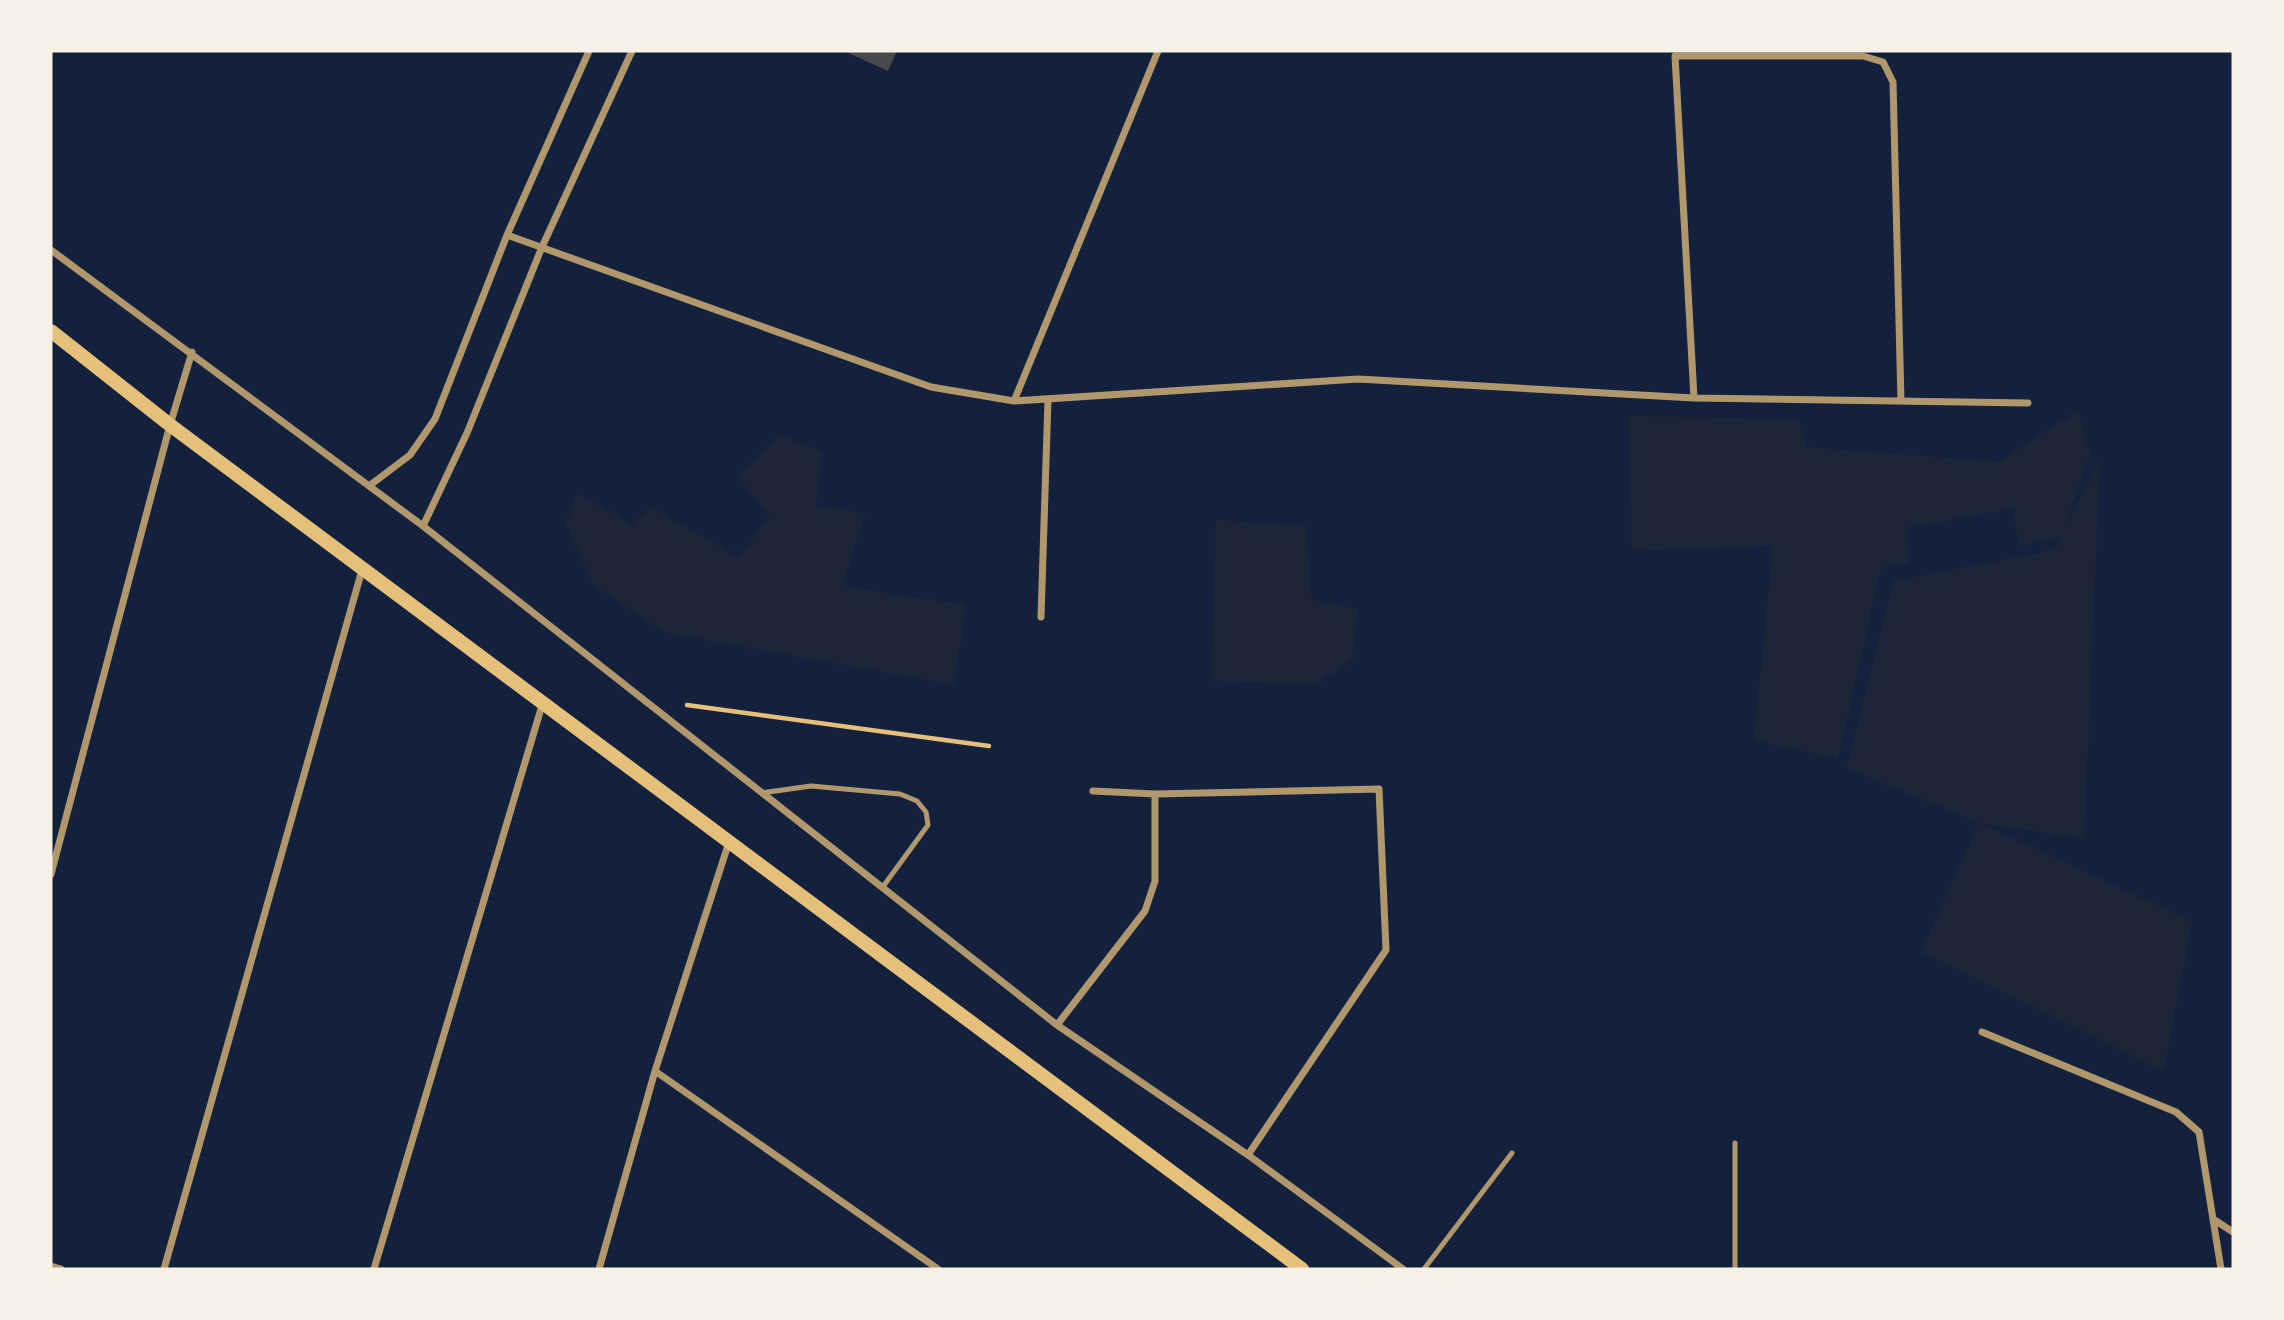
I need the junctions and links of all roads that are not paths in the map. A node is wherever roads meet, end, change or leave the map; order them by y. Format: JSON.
{"nodes":[{"id":1,"x":589,"y":51,"type":"edge"},
{"id":2,"x":632,"y":51,"type":"edge"},
{"id":3,"x":1158,"y":51,"type":"edge"},
{"id":4,"x":507,"y":235,"type":"junction"},
{"id":5,"x":542,"y":247,"type":"junction"},
{"id":6,"x":51,"y":250,"type":"edge"},
{"id":7,"x":51,"y":331,"type":"edge"},
{"id":8,"x":191,"y":352,"type":"junction"},
{"id":9,"x":1694,"y":398,"type":"junction"},
{"id":10,"x":1048,"y":400,"type":"junction"},
{"id":11,"x":1014,"y":401,"type":"junction"},
{"id":12,"x":1900,"y":401,"type":"junction"},
{"id":13,"x":2028,"y":403,"type":"dead end"},
{"id":14,"x":170,"y":425,"type":"junction"},
{"id":15,"x":369,"y":486,"type":"junction"},
{"id":16,"x":423,"y":526,"type":"junction"},
{"id":17,"x":363,"y":567,"type":"junction"},
{"id":18,"x":1041,"y":617,"type":"dead end"},
{"id":19,"x":543,"y":702,"type":"junction"},
{"id":20,"x":1093,"y":791,"type":"dead end"},
{"id":21,"x":761,"y":793,"type":"junction"},
{"id":22,"x":1155,"y":794,"type":"junction"},
{"id":23,"x":729,"y":842,"type":"junction"},
{"id":24,"x":51,"y":874,"type":"edge"},
{"id":25,"x":882,"y":888,"type":"junction"},
{"id":26,"x":1057,"y":1025,"type":"junction"},
{"id":27,"x":1982,"y":1032,"type":"dead end"},
{"id":28,"x":654,"y":1071,"type":"junction"},
{"id":29,"x":1735,"y":1143,"type":"dead end"},
{"id":30,"x":1512,"y":1153,"type":"dead end"},
{"id":31,"x":1248,"y":1155,"type":"junction"},
{"id":32,"x":2213,"y":1219,"type":"junction"},
{"id":33,"x":2233,"y":1231,"type":"edge"},
{"id":34,"x":51,"y":1266,"type":"edge"},
{"id":35,"x":61,"y":1269,"type":"edge"},
{"id":36,"x":164,"y":1269,"type":"edge"},
{"id":37,"x":374,"y":1269,"type":"edge"},
{"id":38,"x":599,"y":1269,"type":"edge"},
{"id":39,"x":937,"y":1269,"type":"edge"},
{"id":40,"x":1302,"y":1269,"type":"edge"},
{"id":41,"x":1404,"y":1269,"type":"edge"},
{"id":42,"x":1424,"y":1269,"type":"edge"},
{"id":43,"x":1735,"y":1269,"type":"edge"},
{"id":44,"x":2221,"y":1269,"type":"edge"}],
"edges":[{"from":1,"to":4,"type":"street"},
{"from":2,"to":5,"type":"street"},
{"from":3,"to":11,"type":"street"},
{"from":4,"to":5,"type":"street"},
{"from":4,"to":15,"type":"street"},
{"from":5,"to":11,"type":"street"},
{"from":5,"to":16,"type":"street"},
{"from":6,"to":8,"type":"street"},
{"from":7,"to":14,"type":"main road"},
{"from":8,"to":14,"type":"street"},
{"from":8,"to":15,"type":"street"},
{"from":9,"to":10,"type":"street"},
{"from":9,"to":12,"type":"street"},
{"from":9,"to":12,"type":"street"},
{"from":10,"to":11,"type":"street"},
{"from":10,"to":18,"type":"street"},
{"from":12,"to":13,"type":"street"},
{"from":14,"to":17,"type":"main road"},
{"from":14,"to":24,"type":"street"},
{"from":15,"to":16,"type":"street"},
{"from":16,"to":21,"type":"street"},
{"from":17,"to":19,"type":"main road"},
{"from":17,"to":36,"type":"street"},
{"from":19,"to":23,"type":"main road"},
{"from":19,"to":37,"type":"street"},
{"from":20,"to":22,"type":"street"},
{"from":21,"to":25,"type":"street"},
{"from":21,"to":25,"type":"lane"},
{"from":22,"to":26,"type":"street"},
{"from":22,"to":31,"type":"street"},
{"from":23,"to":28,"type":"street"},
{"from":23,"to":40,"type":"main road"},
{"from":25,"to":26,"type":"street"},
{"from":26,"to":31,"type":"street"},
{"from":27,"to":32,"type":"street"},
{"from":28,"to":38,"type":"street"},
{"from":28,"to":39,"type":"street"},
{"from":29,"to":43,"type":"lane"},
{"from":30,"to":42,"type":"lane"},
{"from":31,"to":41,"type":"street"},
{"from":32,"to":33,"type":"street"},
{"from":32,"to":44,"type":"street"},
{"from":34,"to":35,"type":"street"}]}
